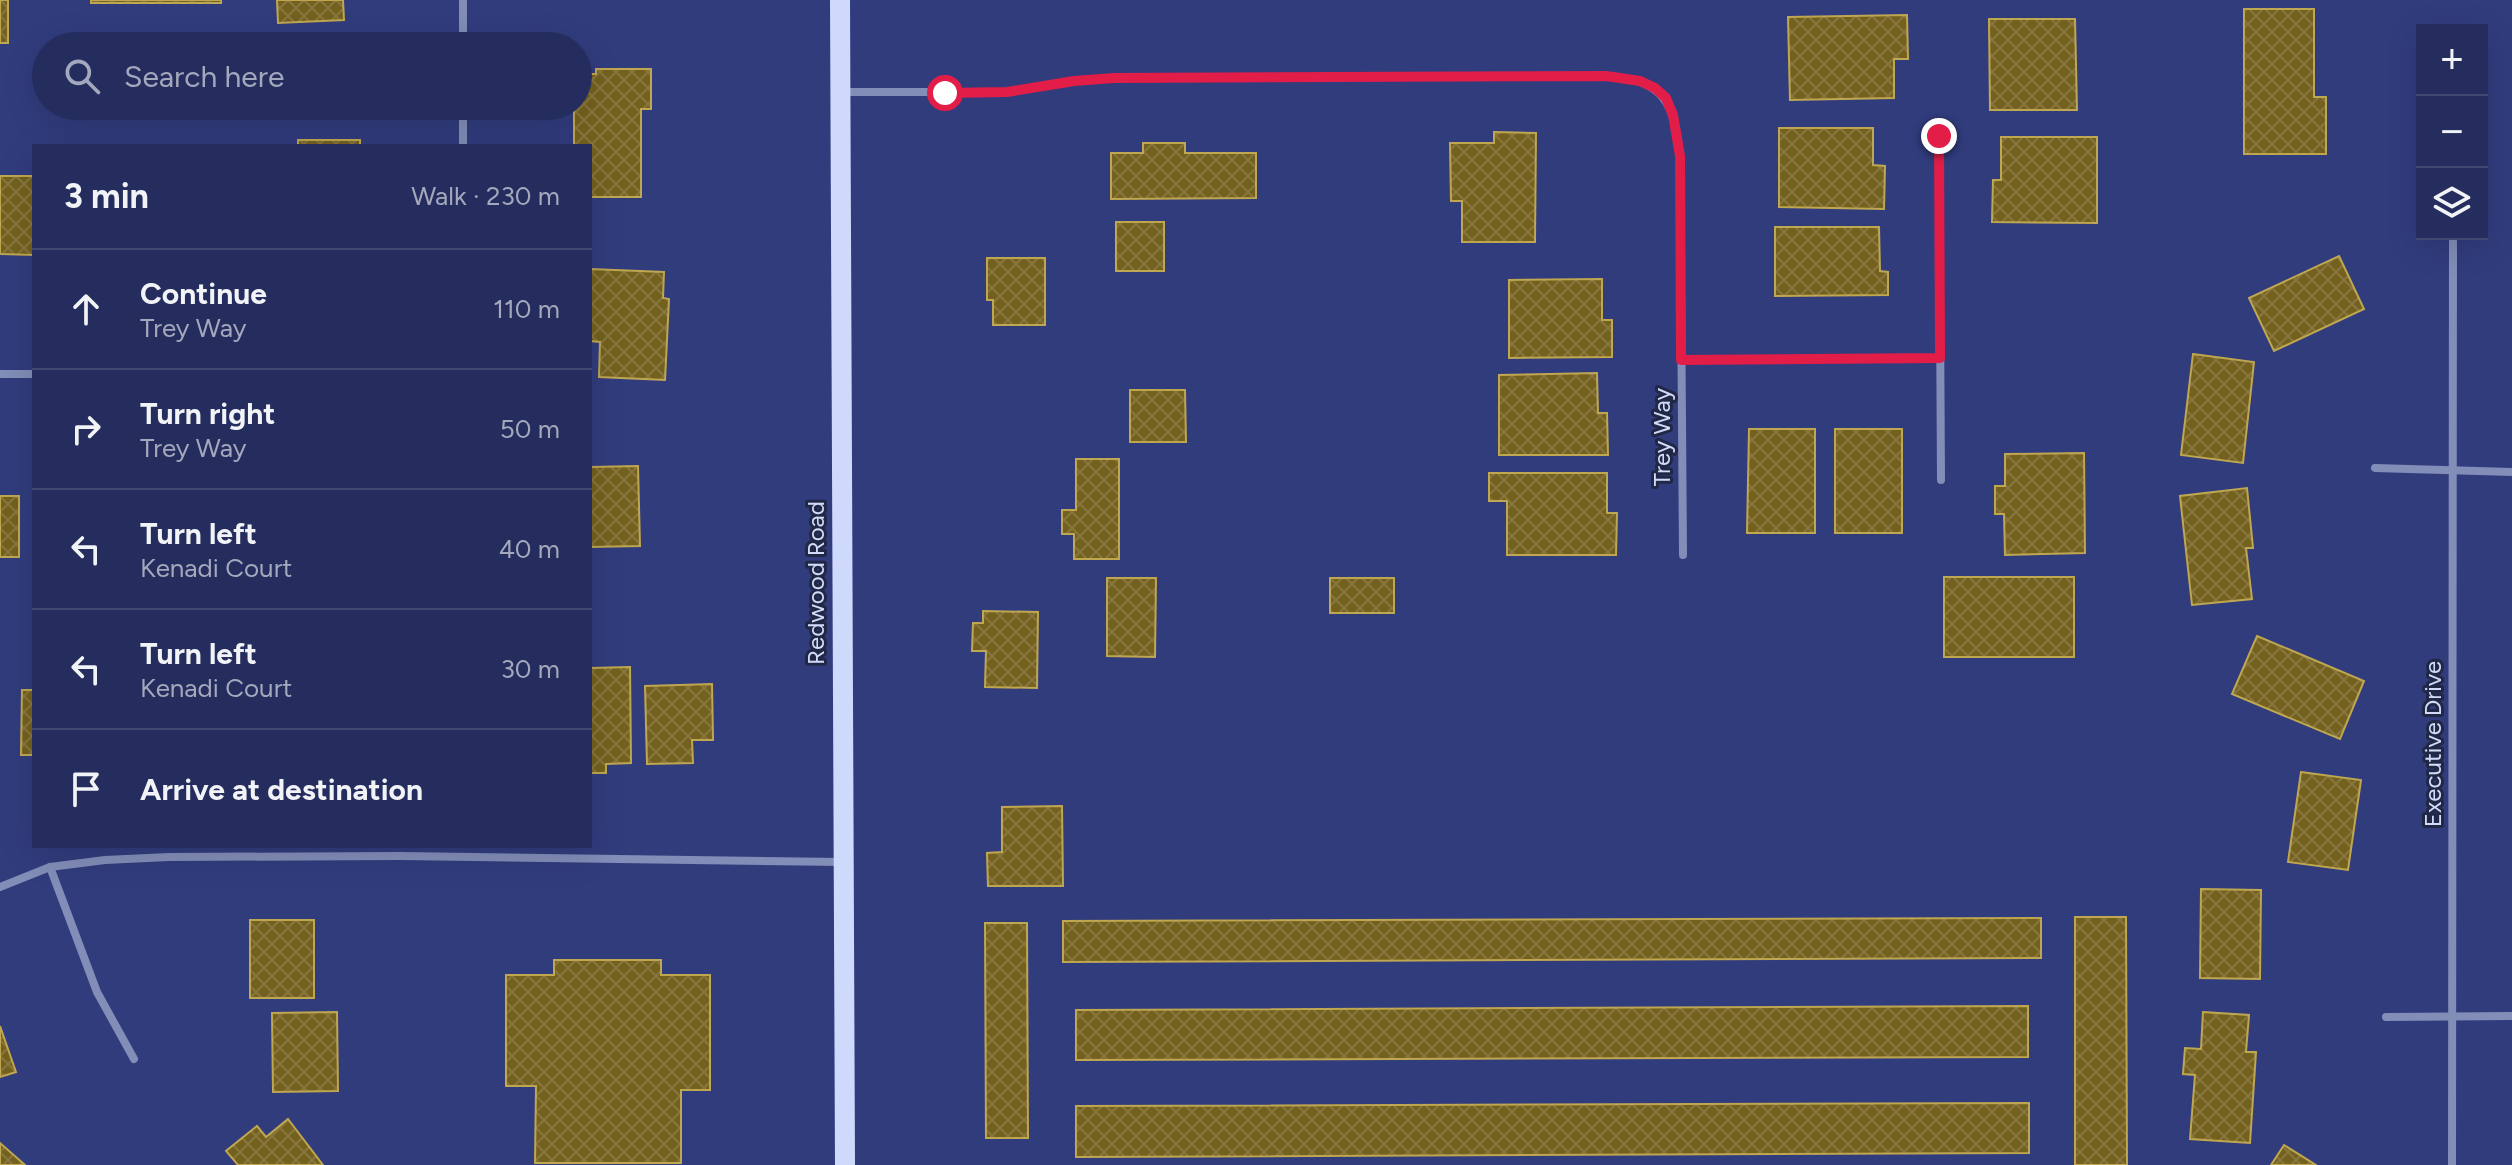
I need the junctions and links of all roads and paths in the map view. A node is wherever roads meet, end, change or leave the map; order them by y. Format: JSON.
{"nodes":[{"id":1,"x":463,"y":0,"type":"edge"},
{"id":2,"x":840,"y":0,"type":"edge"},
{"id":3,"x":463,"y":32,"type":"edge"},
{"id":4,"x":840,"y":92,"type":"junction"},
{"id":5,"x":463,"y":120,"type":"edge"},
{"id":6,"x":1939,"y":136,"type":"dead end"},
{"id":7,"x":463,"y":144,"type":"edge"},
{"id":8,"x":2453,"y":240,"type":"edge"},
{"id":9,"x":1940,"y":358,"type":"junction"},
{"id":10,"x":1681,"y":360,"type":"junction"},
{"id":11,"x":0,"y":374,"type":"edge"},
{"id":12,"x":32,"y":374,"type":"edge"},
{"id":13,"x":2375,"y":468,"type":"dead end"},
{"id":14,"x":2453,"y":472,"type":"junction"},
{"id":15,"x":2512,"y":472,"type":"edge"},
{"id":16,"x":1941,"y":480,"type":"dead end"},
{"id":17,"x":1683,"y":555,"type":"dead end"},
{"id":18,"x":843,"y":862,"type":"junction"},
{"id":19,"x":50,"y":867,"type":"junction"},
{"id":20,"x":0,"y":887,"type":"edge"},
{"id":21,"x":2452,"y":1016,"type":"junction"},
{"id":22,"x":2512,"y":1016,"type":"edge"},
{"id":23,"x":2386,"y":1017,"type":"dead end"},
{"id":24,"x":134,"y":1059,"type":"dead end"},
{"id":25,"x":845,"y":1165,"type":"edge"},
{"id":26,"x":2452,"y":1165,"type":"edge"}],
"edges":[{"from":1,"to":3,"type":"street"},
{"from":2,"to":4,"type":"main road","name":"Redwood Road"},
{"from":4,"to":10,"type":"street","name":"Trey Way"},
{"from":4,"to":18,"type":"main road","name":"Redwood Road"},
{"from":5,"to":7,"type":"street"},
{"from":6,"to":9,"type":"street"},
{"from":8,"to":14,"type":"street","name":"Executive Drive"},
{"from":9,"to":10,"type":"street"},
{"from":9,"to":16,"type":"street"},
{"from":10,"to":17,"type":"street","name":"Trey Way"},
{"from":11,"to":12,"type":"street"},
{"from":13,"to":14,"type":"street"},
{"from":14,"to":15,"type":"street"},
{"from":14,"to":21,"type":"street","name":"Executive Drive"},
{"from":18,"to":19,"type":"street"},
{"from":18,"to":25,"type":"main road","name":"Redwood Road"},
{"from":19,"to":20,"type":"street"},
{"from":19,"to":24,"type":"street"},
{"from":21,"to":22,"type":"street"},
{"from":21,"to":23,"type":"street"},
{"from":21,"to":26,"type":"street","name":"Executive Drive"}]}
